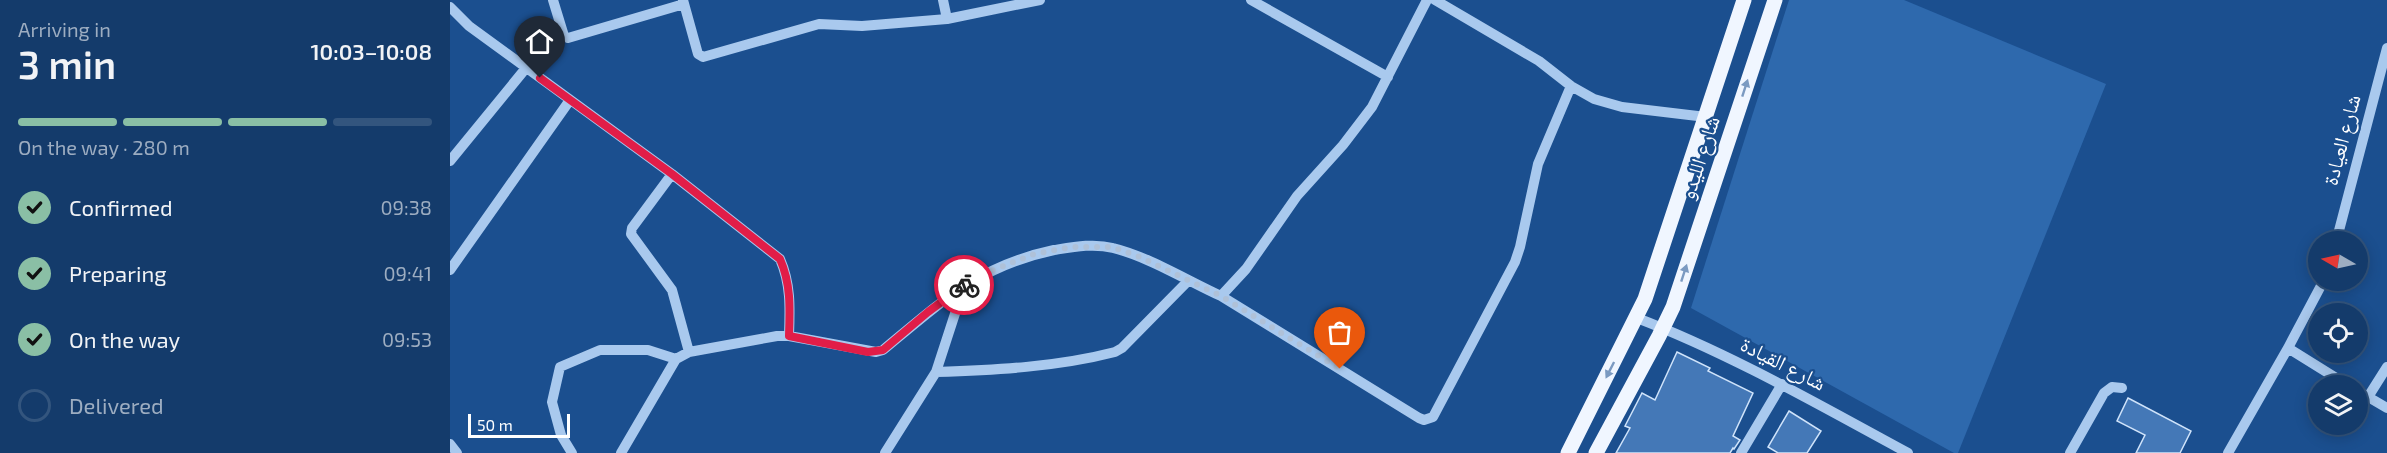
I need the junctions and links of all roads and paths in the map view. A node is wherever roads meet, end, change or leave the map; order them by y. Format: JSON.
{"nodes":[{"id":1,"x":553,"y":0,"type":"edge"},
{"id":2,"x":943,"y":0,"type":"edge"},
{"id":3,"x":1040,"y":0,"type":"edge"},
{"id":4,"x":1251,"y":0,"type":"edge"},
{"id":5,"x":1427,"y":0,"type":"edge"},
{"id":6,"x":1435,"y":0,"type":"edge"},
{"id":7,"x":1744,"y":0,"type":"edge"},
{"id":8,"x":1775,"y":0,"type":"edge"},
{"id":9,"x":684,"y":2,"type":"edge"},
{"id":10,"x":450,"y":7,"type":"edge"},
{"id":11,"x":947,"y":18,"type":"junction"},
{"id":12,"x":2387,"y":48,"type":"edge"},
{"id":13,"x":526,"y":68,"type":"junction"},
{"id":14,"x":1388,"y":77,"type":"junction"},
{"id":15,"x":1571,"y":87,"type":"junction"},
{"id":16,"x":570,"y":100,"type":"junction"},
{"id":17,"x":1706,"y":117,"type":"junction"},
{"id":18,"x":450,"y":161,"type":"edge"},
{"id":19,"x":672,"y":174,"type":"junction"},
{"id":20,"x":2339,"y":231,"type":"edge"},
{"id":21,"x":450,"y":270,"type":"edge"},
{"id":22,"x":1188,"y":281,"type":"junction"},
{"id":23,"x":964,"y":286,"type":"junction"},
{"id":24,"x":2318,"y":291,"type":"edge"},
{"id":25,"x":1221,"y":296,"type":"junction"},
{"id":26,"x":1637,"y":318,"type":"junction"},
{"id":27,"x":1662,"y":328,"type":"junction"},
{"id":28,"x":789,"y":336,"type":"junction"},
{"id":29,"x":2288,"y":348,"type":"junction"},
{"id":30,"x":689,"y":352,"type":"junction"},
{"id":31,"x":676,"y":359,"type":"junction"},
{"id":32,"x":2387,"y":367,"type":"edge"},
{"id":33,"x":936,"y":372,"type":"junction"},
{"id":34,"x":2331,"y":375,"type":"edge"},
{"id":35,"x":1782,"y":384,"type":"junction"},
{"id":36,"x":2122,"y":388,"type":"dead end"},
{"id":37,"x":2368,"y":388,"type":"edge"},
{"id":38,"x":2368,"y":397,"type":"edge"},
{"id":39,"x":2387,"y":408,"type":"edge"},
{"id":40,"x":628,"y":439,"type":"junction"},
{"id":41,"x":450,"y":444,"type":"edge"},
{"id":42,"x":457,"y":453,"type":"edge"},
{"id":43,"x":572,"y":453,"type":"edge"},
{"id":44,"x":621,"y":453,"type":"edge"},
{"id":45,"x":630,"y":453,"type":"edge"},
{"id":46,"x":885,"y":453,"type":"edge"},
{"id":47,"x":1568,"y":453,"type":"edge"},
{"id":48,"x":1596,"y":453,"type":"edge"},
{"id":49,"x":1741,"y":453,"type":"edge"},
{"id":50,"x":1908,"y":453,"type":"edge"},
{"id":51,"x":2070,"y":453,"type":"edge"},
{"id":52,"x":2228,"y":453,"type":"edge"}],
"edges":[{"from":1,"to":9,"type":"street"},
{"from":2,"to":11,"type":"street"},
{"from":3,"to":11,"type":"street"},
{"from":4,"to":14,"type":"street"},
{"from":5,"to":14,"type":"street"},
{"from":6,"to":15,"type":"street"},
{"from":7,"to":17,"type":"main road","name":"شارع الليدو"},
{"from":27,"to":8,"type":"main road","name":"شارع الليدو","one_way":true},
{"from":9,"to":11,"type":"street"},
{"from":10,"to":13,"type":"street"},
{"from":12,"to":20,"type":"street","name":"شارع العيادة"},
{"from":13,"to":16,"type":"street"},
{"from":13,"to":18,"type":"street"},
{"from":14,"to":25,"type":"street"},
{"from":15,"to":17,"type":"street"},
{"from":15,"to":25,"type":"street"},
{"from":16,"to":19,"type":"street"},
{"from":16,"to":21,"type":"street"},
{"from":17,"to":26,"type":"main road","name":"شارع الليدو"},
{"from":19,"to":28,"type":"street"},
{"from":19,"to":30,"type":"street"},
{"from":22,"to":23,"type":"street"},
{"from":22,"to":25,"type":"street"},
{"from":22,"to":33,"type":"street"},
{"from":23,"to":28,"type":"street"},
{"from":23,"to":33,"type":"street"},
{"from":24,"to":29,"type":"street"},
{"from":26,"to":27,"type":"street","name":"شارع القيادة"},
{"from":26,"to":47,"type":"main road","name":"شارع الليدو","one_way":true},
{"from":27,"to":35,"type":"street","name":"شارع القيادة"},
{"from":27,"to":48,"type":"main road","name":"شارع الليدو"},
{"from":28,"to":30,"type":"street"},
{"from":29,"to":34,"type":"street"},
{"from":29,"to":52,"type":"street"},
{"from":30,"to":31,"type":"street"},
{"from":31,"to":40,"type":"street"},
{"from":31,"to":43,"type":"street"},
{"from":32,"to":37,"type":"street"},
{"from":33,"to":46,"type":"street"},
{"from":35,"to":49,"type":"street"},
{"from":35,"to":50,"type":"street","name":"شارع القيادة"},
{"from":36,"to":51,"type":"street"},
{"from":38,"to":39,"type":"street"},
{"from":40,"to":44,"type":"street"},
{"from":40,"to":45,"type":"street"},
{"from":41,"to":42,"type":"street"}]}
